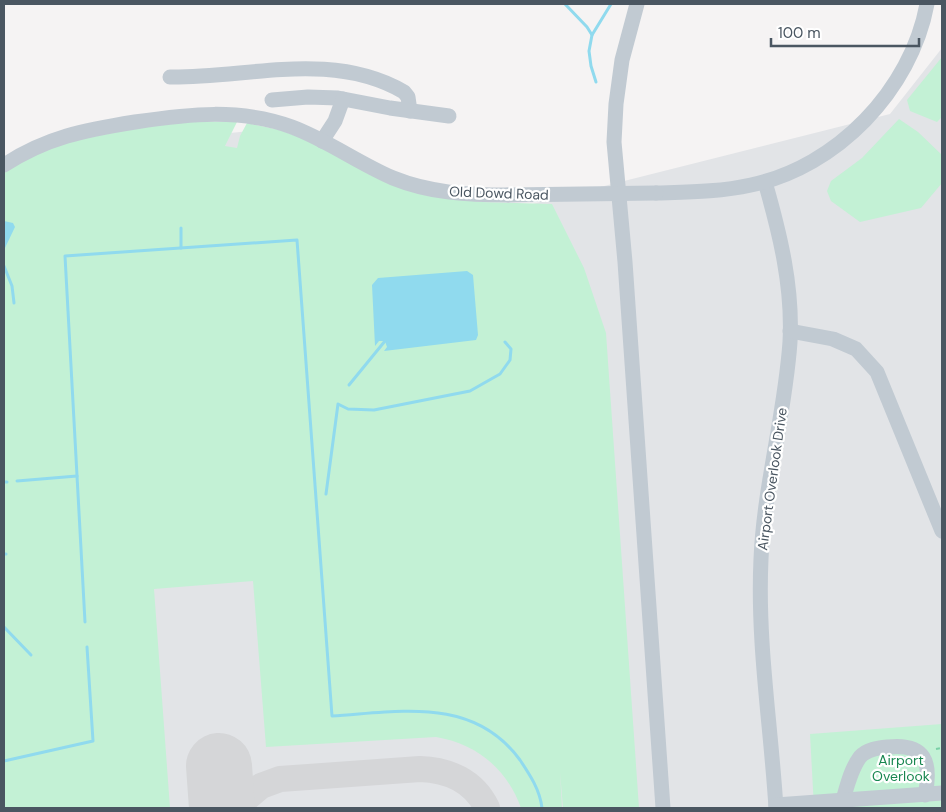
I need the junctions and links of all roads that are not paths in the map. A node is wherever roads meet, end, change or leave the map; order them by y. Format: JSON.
{"nodes":[{"id":1,"x":637,"y":4,"type":"edge"},
{"id":2,"x":927,"y":4,"type":"edge"},
{"id":3,"x":170,"y":77,"type":"dead end"},
{"id":4,"x":343,"y":99,"type":"junction"},
{"id":5,"x":272,"y":100,"type":"dead end"},
{"id":6,"x":410,"y":111,"type":"junction"},
{"id":7,"x":449,"y":116,"type":"dead end"},
{"id":8,"x":322,"y":141,"type":"junction"},
{"id":9,"x":4,"y":164,"type":"edge"},
{"id":10,"x":765,"y":182,"type":"junction"},
{"id":11,"x":790,"y":331,"type":"junction"},
{"id":12,"x":942,"y":531,"type":"edge"},
{"id":13,"x":942,"y":793,"type":"edge"},
{"id":14,"x":919,"y":799,"type":"edge"},
{"id":15,"x":843,"y":800,"type":"junction"},
{"id":16,"x":776,"y":807,"type":"edge"},
{"id":17,"x":663,"y":808,"type":"edge"}],
"edges":[{"from":1,"to":17,"type":"street"},
{"from":2,"to":10,"type":"street","name":"Old Dowd Road"},
{"from":3,"to":6,"type":"street"},
{"from":4,"to":5,"type":"street"},
{"from":4,"to":6,"type":"street"},
{"from":4,"to":8,"type":"street"},
{"from":6,"to":7,"type":"street"},
{"from":8,"to":9,"type":"street","name":"Old Dowd Road"},
{"from":8,"to":10,"type":"street","name":"Old Dowd Road","bridge":true},
{"from":10,"to":11,"type":"street","name":"Airport Overlook Drive"},
{"from":11,"to":12,"type":"street"},
{"from":11,"to":16,"type":"street","name":"Airport Overlook Drive"},
{"from":13,"to":14,"type":"street"},
{"from":14,"to":15,"type":"street"},
{"from":14,"to":15,"type":"street"},
{"from":15,"to":16,"type":"street"}]}
